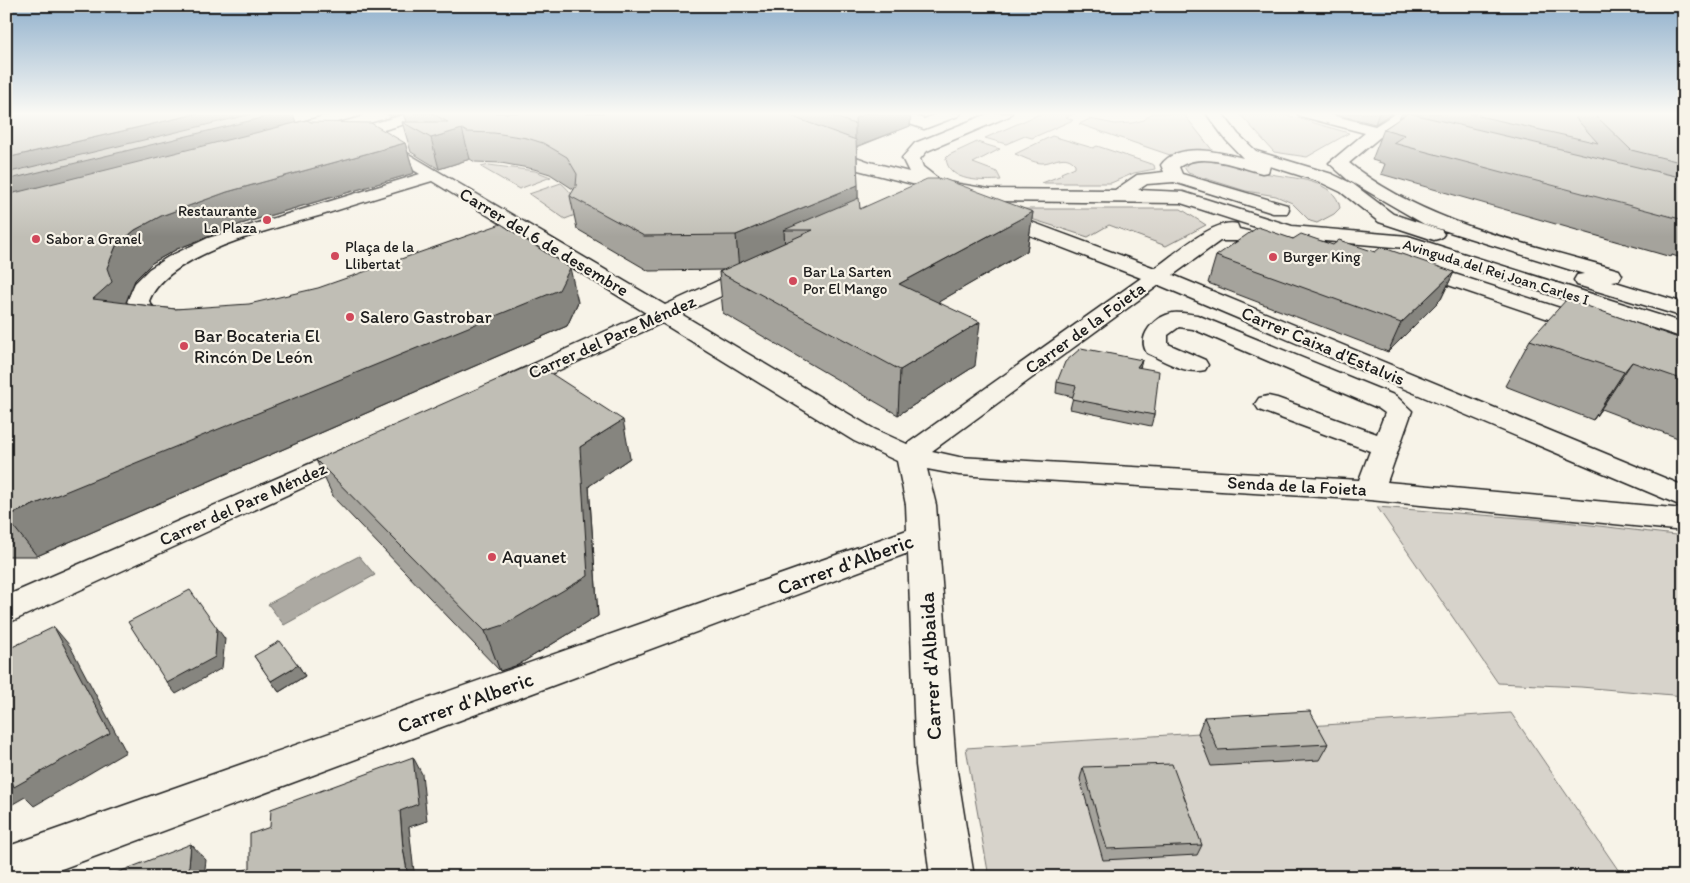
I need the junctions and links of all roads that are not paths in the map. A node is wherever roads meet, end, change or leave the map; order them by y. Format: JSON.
{"nodes":[{"id":1,"x":403,"y":154,"type":"edge"},
{"id":2,"x":833,"y":154,"type":"edge"},
{"id":3,"x":914,"y":154,"type":"edge"},
{"id":4,"x":1249,"y":154,"type":"edge"},
{"id":5,"x":1351,"y":154,"type":"edge"},
{"id":6,"x":1287,"y":166,"type":"junction"},
{"id":7,"x":1332,"y":170,"type":"junction"},
{"id":8,"x":434,"y":175,"type":"junction"},
{"id":9,"x":1175,"y":177,"type":"junction"},
{"id":10,"x":948,"y":188,"type":"junction"},
{"id":11,"x":1357,"y":195,"type":"junction"},
{"id":12,"x":1112,"y":196,"type":"junction"},
{"id":13,"x":914,"y":202,"type":"edge"},
{"id":14,"x":1275,"y":217,"type":"junction"},
{"id":15,"x":1431,"y":220,"type":"junction"},
{"id":16,"x":1311,"y":233,"type":"junction"},
{"id":17,"x":1216,"y":236,"type":"junction"},
{"id":18,"x":537,"y":238,"type":"junction"},
{"id":19,"x":509,"y":248,"type":"edge"},
{"id":20,"x":1361,"y":252,"type":"junction"},
{"id":21,"x":772,"y":265,"type":"edge"},
{"id":22,"x":1156,"y":276,"type":"junction"},
{"id":23,"x":1684,"y":297,"type":"edge"},
{"id":24,"x":1684,"y":310,"type":"edge"},
{"id":25,"x":663,"y":314,"type":"junction"},
{"id":26,"x":183,"y":331,"type":"edge"},
{"id":27,"x":1609,"y":331,"type":"edge"},
{"id":28,"x":1684,"y":331,"type":"edge"},
{"id":29,"x":1196,"y":365,"type":"dead end"},
{"id":30,"x":484,"y":395,"type":"edge"},
{"id":31,"x":1268,"y":404,"type":"dead end"},
{"id":32,"x":376,"y":444,"type":"edge"},
{"id":33,"x":1385,"y":447,"type":"junction"},
{"id":34,"x":910,"y":456,"type":"junction"},
{"id":35,"x":1370,"y":490,"type":"junction"},
{"id":36,"x":1684,"y":497,"type":"edge"},
{"id":37,"x":1684,"y":520,"type":"edge"},
{"id":38,"x":923,"y":536,"type":"junction"},
{"id":39,"x":6,"y":611,"type":"edge"},
{"id":40,"x":6,"y":868,"type":"edge"},
{"id":41,"x":952,"y":877,"type":"edge"}],
"edges":[{"from":1,"to":8,"type":"street","name":"Carrer del 6 de desembre"},
{"from":2,"to":10,"type":"street","name":"Carrer Caixa d'Estalvis"},
{"from":3,"to":10,"type":"street"},
{"from":4,"to":6,"type":"street","name":"Avinguda del Rei Joan Carles I"},
{"from":5,"to":7,"type":"street"},
{"from":6,"to":7,"type":"street","name":"Avinguda del Rei Joan Carles I"},
{"from":6,"to":15,"type":"street","name":"Avinguda del Rei Joan Carles I"},
{"from":7,"to":9,"type":"street"},
{"from":7,"to":11,"type":"street","name":"Avinguda del Rei Joan Carles I"},
{"from":7,"to":15,"type":"street","name":"Avinguda del Rei Joan Carles I"},
{"from":8,"to":18,"type":"street","name":"Carrer del 6 de desembre"},
{"from":8,"to":26,"type":"street"},
{"from":9,"to":12,"type":"street"},
{"from":9,"to":14,"type":"street"},
{"from":10,"to":12,"type":"street","name":"Carrer Caixa d'Estalvis"},
{"from":10,"to":13,"type":"street"},
{"from":10,"to":22,"type":"street","name":"Carrer Caixa d'Estalvis"},
{"from":11,"to":16,"type":"street"},
{"from":11,"to":24,"type":"street","name":"Avinguda del Rei Joan Carles I"},
{"from":12,"to":14,"type":"street","name":"Carrer Caixa d'Estalvis"},
{"from":14,"to":16,"type":"street","name":"Carrer Caixa d'Estalvis"},
{"from":14,"to":17,"type":"street","name":"Carrer de la Foieta"},
{"from":15,"to":23,"type":"street","name":"Avinguda del Rei Joan Carles I"},
{"from":16,"to":20,"type":"street","name":"Avinguda del Rei Joan Carles I"},
{"from":16,"to":28,"type":"street","name":"Avinguda del Rei Joan Carles I"},
{"from":17,"to":20,"type":"street","name":"Avinguda del Rei Joan Carles I"},
{"from":17,"to":22,"type":"street","name":"Carrer de la Foieta"},
{"from":18,"to":19,"type":"street"},
{"from":18,"to":25,"type":"street","name":"Carrer del 6 de desembre"},
{"from":20,"to":27,"type":"street","name":"Avinguda del Rei Joan Carles I"},
{"from":21,"to":25,"type":"street","name":"Carrer del Pare Méndez"},
{"from":22,"to":34,"type":"street","name":"Carrer de la Foieta"},
{"from":22,"to":36,"type":"street","name":"Carrer Caixa d'Estalvis"},
{"from":25,"to":30,"type":"street","name":"Carrer del Pare Méndez"},
{"from":25,"to":34,"type":"street","name":"Carrer del 6 de desembre"},
{"from":29,"to":33,"type":"street"},
{"from":31,"to":33,"type":"street"},
{"from":32,"to":39,"type":"street","name":"Carrer del Pare Méndez"},
{"from":33,"to":35,"type":"street"},
{"from":34,"to":35,"type":"street","name":"Senda de la Foieta"},
{"from":34,"to":38,"type":"street","name":"Carrer d'Albaida"},
{"from":35,"to":37,"type":"street","name":"Senda de la Foieta"},
{"from":38,"to":40,"type":"street","name":"Carrer d'Alberic"},
{"from":38,"to":41,"type":"street","name":"Carrer d'Albaida"}]}
